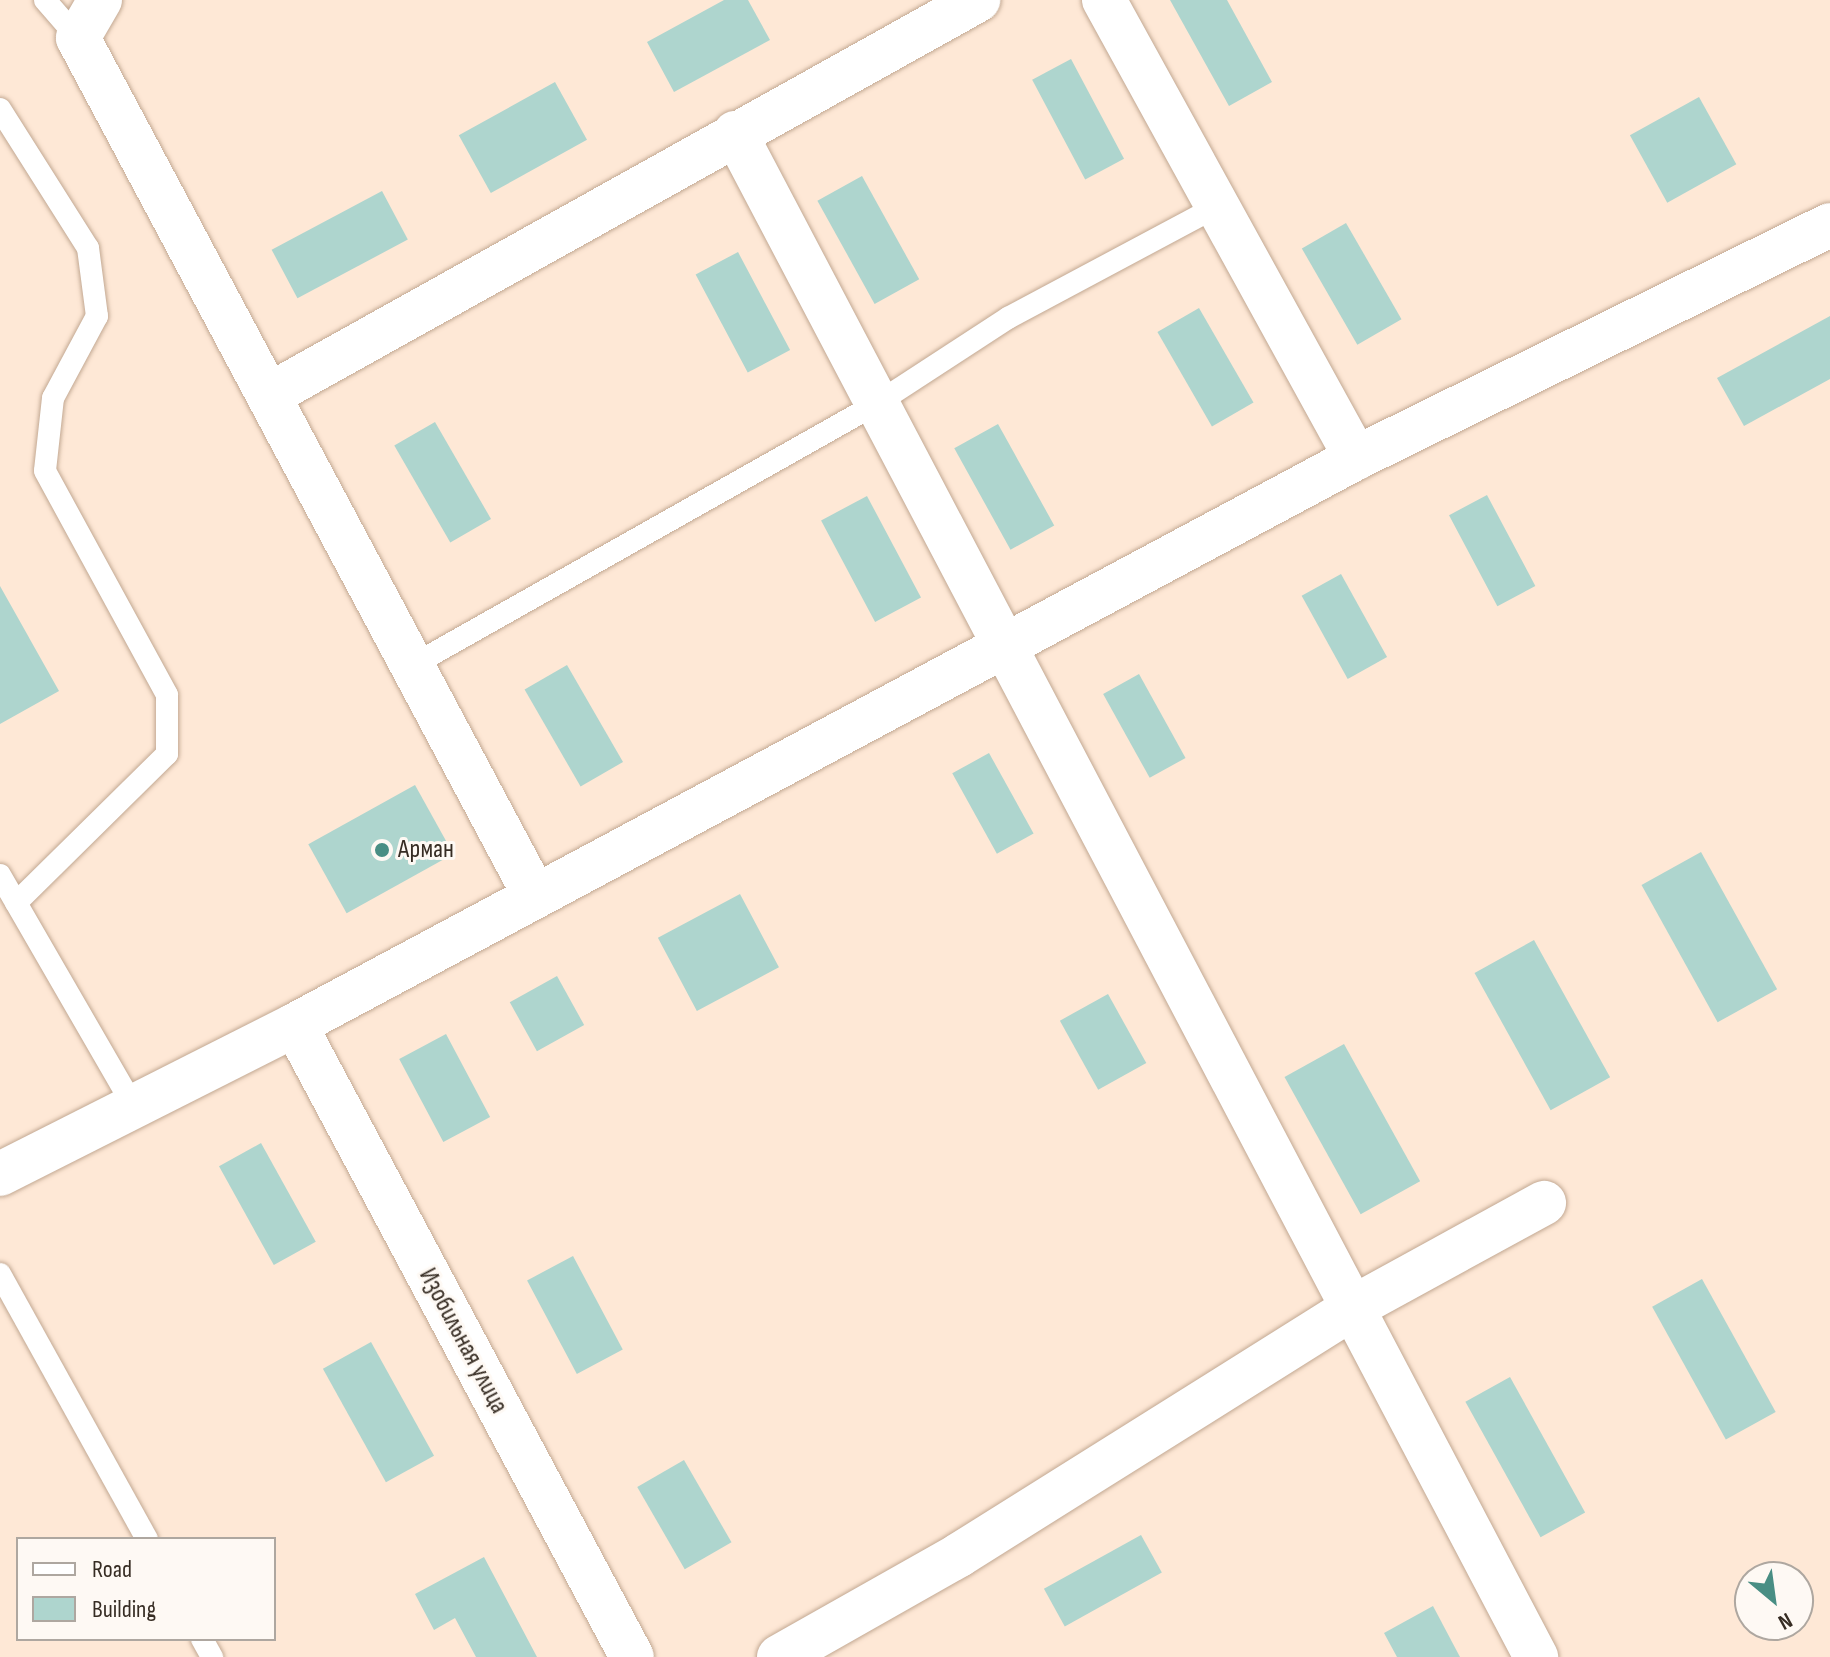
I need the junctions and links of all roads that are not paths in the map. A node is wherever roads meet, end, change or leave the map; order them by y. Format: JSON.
{"nodes":[{"id":1,"x":45,"y":0,"type":"edge"},
{"id":2,"x":100,"y":0,"type":"edge"},
{"id":3,"x":978,"y":0,"type":"edge"},
{"id":4,"x":1104,"y":0,"type":"edge"},
{"id":5,"x":78,"y":38,"type":"junction"},
{"id":6,"x":0,"y":109,"type":"edge"},
{"id":7,"x":735,"y":133,"type":"junction"},
{"id":8,"x":1218,"y":206,"type":"junction"},
{"id":9,"x":1830,"y":225,"type":"edge"},
{"id":10,"x":269,"y":395,"type":"junction"},
{"id":11,"x":876,"y":404,"type":"junction"},
{"id":12,"x":1356,"y":458,"type":"junction"},
{"id":13,"x":1002,"y":647,"type":"junction"},
{"id":14,"x":413,"y":665,"type":"junction"},
{"id":15,"x":0,"y":875,"type":"edge"},
{"id":16,"x":535,"y":896,"type":"junction"},
{"id":17,"x":16,"y":903,"type":"junction"},
{"id":18,"x":295,"y":1025,"type":"junction"},
{"id":19,"x":134,"y":1107,"type":"junction"},
{"id":20,"x":0,"y":1174,"type":"edge"},
{"id":21,"x":1544,"y":1203,"type":"dead end"},
{"id":22,"x":0,"y":1274,"type":"edge"},
{"id":23,"x":1352,"y":1308,"type":"junction"},
{"id":24,"x":146,"y":1537,"type":"edge"},
{"id":25,"x":632,"y":1657,"type":"edge"},
{"id":26,"x":779,"y":1657,"type":"edge"},
{"id":27,"x":1536,"y":1657,"type":"edge"}],
"edges":[{"from":1,"to":5,"type":"lane"},
{"from":2,"to":5,"type":"street"},
{"from":3,"to":7,"type":"street"},
{"from":4,"to":8,"type":"street"},
{"from":5,"to":10,"type":"street"},
{"from":6,"to":17,"type":"lane"},
{"from":7,"to":10,"type":"street"},
{"from":7,"to":11,"type":"street"},
{"from":8,"to":11,"type":"lane"},
{"from":8,"to":12,"type":"street"},
{"from":9,"to":12,"type":"street"},
{"from":10,"to":14,"type":"street"},
{"from":11,"to":13,"type":"street"},
{"from":11,"to":14,"type":"lane"},
{"from":12,"to":13,"type":"street"},
{"from":13,"to":16,"type":"street"},
{"from":13,"to":23,"type":"street"},
{"from":14,"to":16,"type":"street"},
{"from":15,"to":17,"type":"lane"},
{"from":16,"to":18,"type":"street"},
{"from":17,"to":19,"type":"lane"},
{"from":18,"to":19,"type":"street"},
{"from":18,"to":25,"type":"street","name":"Изобильная улица"},
{"from":19,"to":20,"type":"street"},
{"from":21,"to":23,"type":"street"},
{"from":22,"to":24,"type":"lane"},
{"from":23,"to":26,"type":"street"},
{"from":23,"to":27,"type":"street"}]}
